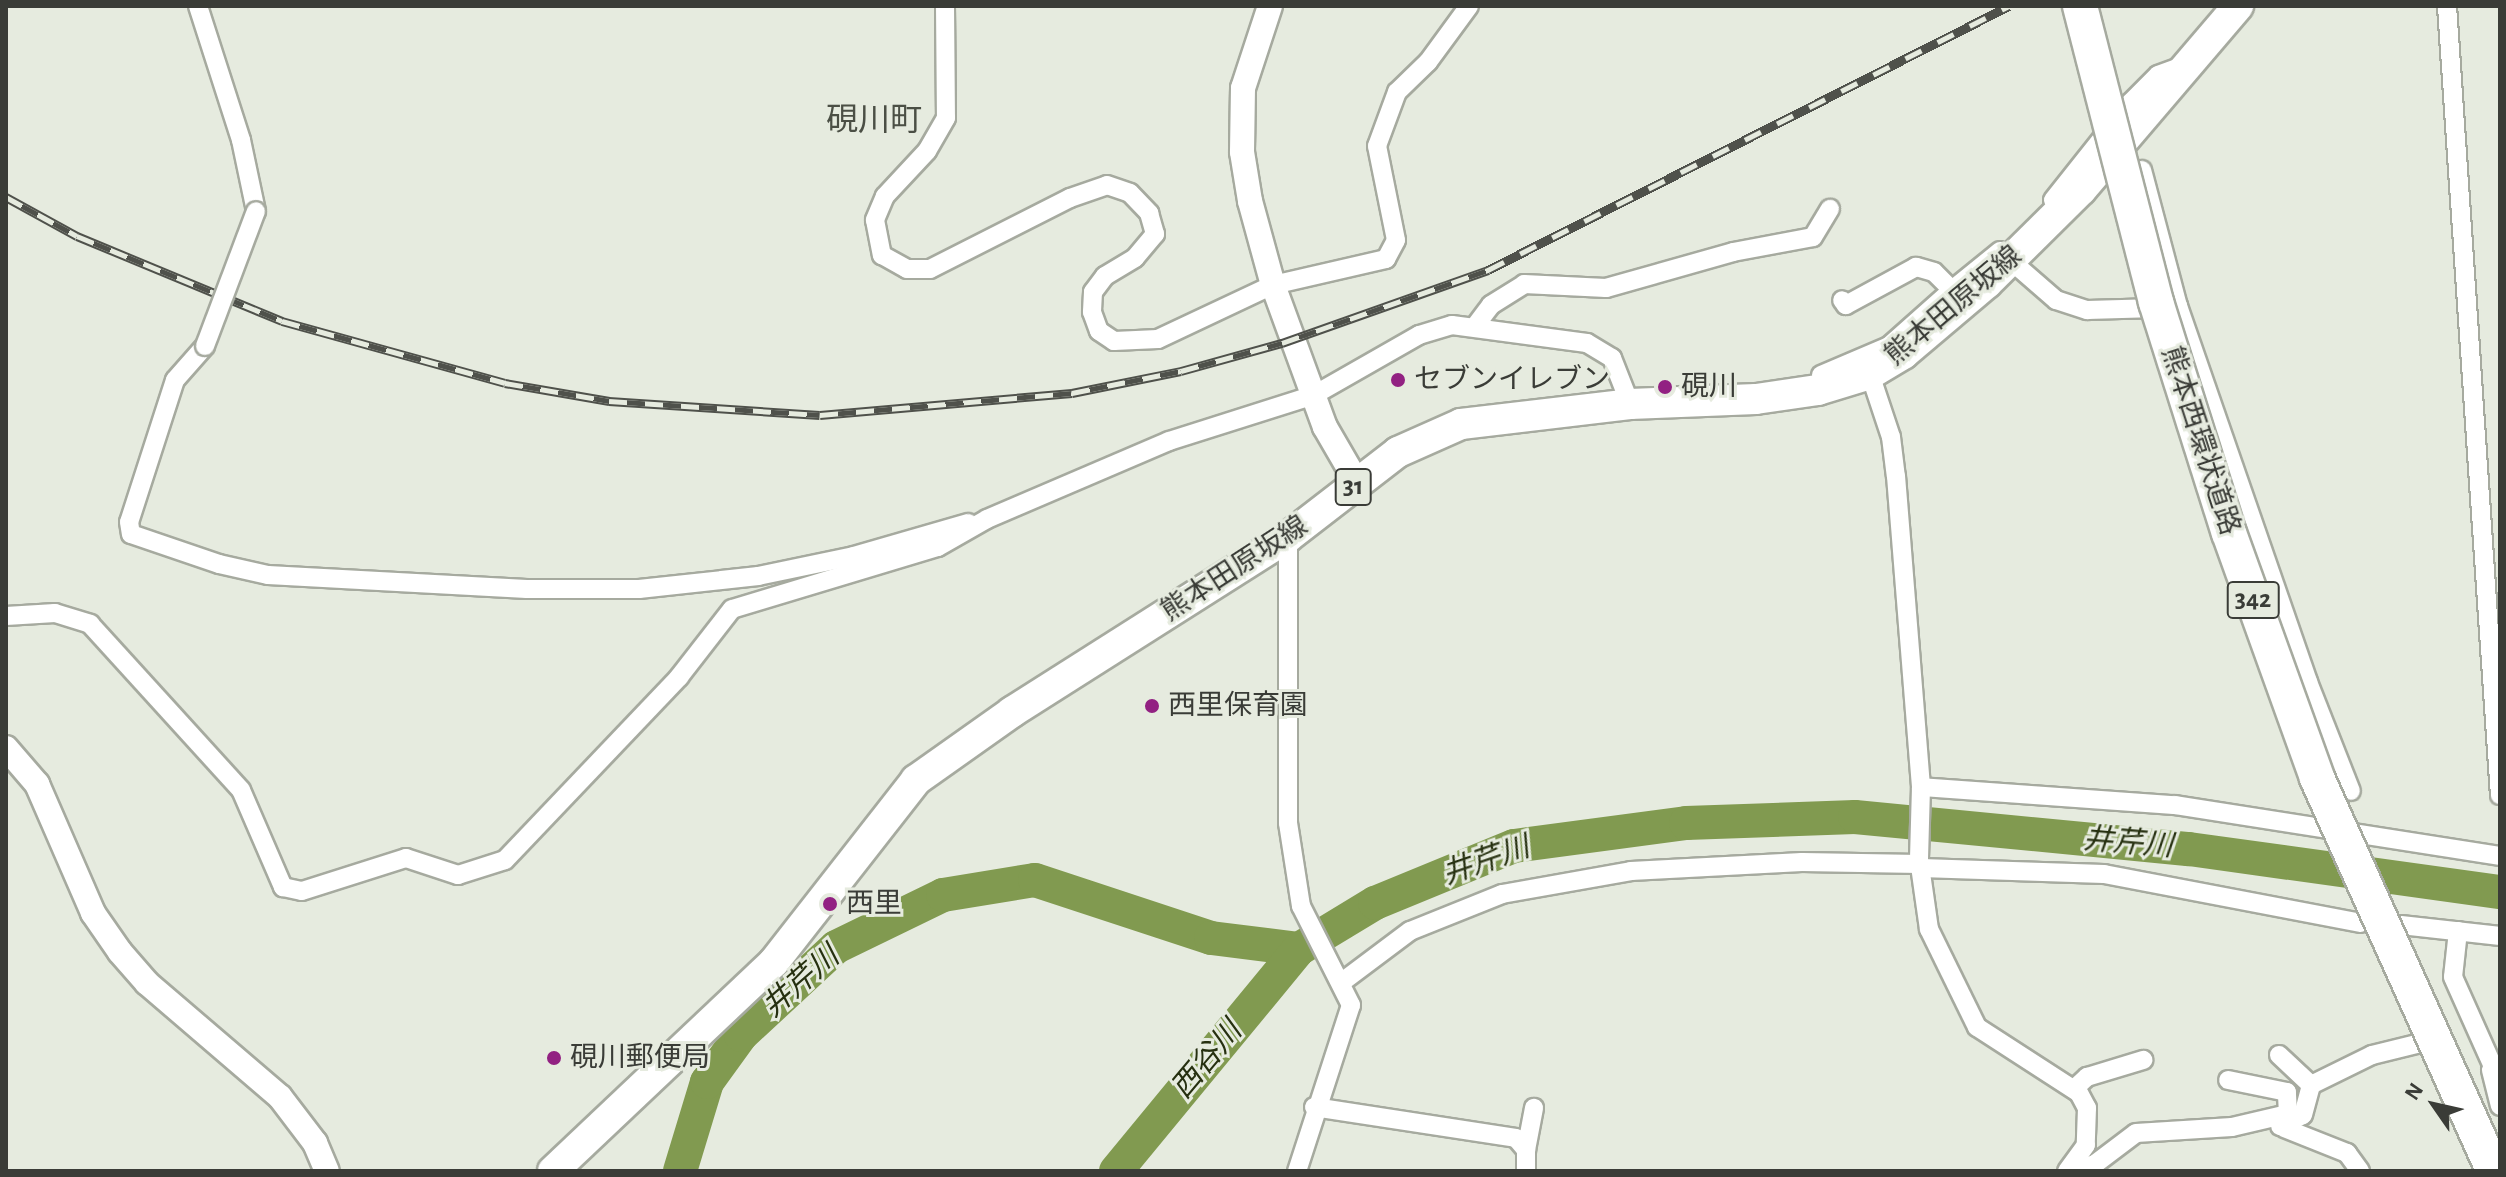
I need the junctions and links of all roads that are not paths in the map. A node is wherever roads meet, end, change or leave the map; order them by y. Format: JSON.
{"nodes":[{"id":1,"x":198,"y":6,"type":"edge"},
{"id":2,"x":945,"y":6,"type":"edge"},
{"id":3,"x":1270,"y":6,"type":"edge"},
{"id":4,"x":1469,"y":6,"type":"edge"},
{"id":5,"x":2080,"y":6,"type":"edge"},
{"id":6,"x":2238,"y":6,"type":"edge"},
{"id":7,"x":2447,"y":6,"type":"edge"},
{"id":8,"x":2188,"y":65,"type":"junction"},
{"id":9,"x":2142,"y":170,"type":"dead end"},
{"id":10,"x":1830,"y":209,"type":"dead end"},
{"id":11,"x":2010,"y":260,"type":"junction"},
{"id":12,"x":1273,"y":285,"type":"junction"},
{"id":13,"x":1952,"y":290,"type":"junction"},
{"id":14,"x":1842,"y":300,"type":"dead end"},
{"id":15,"x":2169,"y":307,"type":"junction"},
{"id":16,"x":1476,"y":325,"type":"junction"},
{"id":17,"x":1870,"y":374,"type":"junction"},
{"id":18,"x":1780,"y":381,"type":"dead end"},
{"id":19,"x":1314,"y":395,"type":"junction"},
{"id":20,"x":1630,"y":404,"type":"junction"},
{"id":21,"x":1358,"y":484,"type":"junction"},
{"id":22,"x":987,"y":519,"type":"junction"},
{"id":23,"x":1288,"y":537,"type":"junction"},
{"id":24,"x":2492,"y":545,"type":"edge"},
{"id":25,"x":6,"y":616,"type":"edge"},
{"id":26,"x":6,"y":748,"type":"edge"},
{"id":27,"x":1921,"y":787,"type":"junction"},
{"id":28,"x":2351,"y":791,"type":"dead end"},
{"id":29,"x":2500,"y":795,"type":"edge"},
{"id":30,"x":2500,"y":856,"type":"edge"},
{"id":31,"x":1920,"y":863,"type":"junction"},
{"id":32,"x":2360,"y":923,"type":"dead end"},
{"id":33,"x":2401,"y":925,"type":"dead end"},
{"id":34,"x":2458,"y":931,"type":"junction"},
{"id":35,"x":2500,"y":936,"type":"edge"},
{"id":36,"x":1342,"y":982,"type":"junction"},
{"id":37,"x":2469,"y":1019,"type":"junction"},
{"id":38,"x":2443,"y":1032,"type":"dead end"},
{"id":39,"x":2417,"y":1044,"type":"dead end"},
{"id":40,"x":2279,"y":1055,"type":"dead end"},
{"id":41,"x":2143,"y":1060,"type":"dead end"},
{"id":42,"x":2495,"y":1075,"type":"edge"},
{"id":43,"x":2228,"y":1080,"type":"dead end"},
{"id":44,"x":2311,"y":1085,"type":"junction"},
{"id":45,"x":2074,"y":1089,"type":"junction"},
{"id":46,"x":2500,"y":1106,"type":"edge"},
{"id":47,"x":1314,"y":1107,"type":"junction"},
{"id":48,"x":1534,"y":1108,"type":"dead end"},
{"id":49,"x":2279,"y":1125,"type":"junction"},
{"id":50,"x":1526,"y":1150,"type":"junction"},
{"id":51,"x":327,"y":1171,"type":"edge"},
{"id":52,"x":553,"y":1171,"type":"edge"},
{"id":53,"x":1297,"y":1171,"type":"edge"},
{"id":54,"x":1526,"y":1171,"type":"edge"},
{"id":55,"x":2070,"y":1171,"type":"edge"},
{"id":56,"x":2360,"y":1171,"type":"edge"},
{"id":57,"x":2494,"y":1171,"type":"edge"}],
"edges":[{"from":1,"to":22,"type":"street","bridge":true},
{"from":2,"to":12,"type":"street"},
{"from":3,"to":12,"type":"street"},
{"from":4,"to":12,"type":"street"},
{"from":5,"to":57,"type":"highway","name":"熊本西環状道路","number":"342","bridge":true},
{"from":6,"to":8,"type":"main road","name":"熊本田原坂線","number":"31"},
{"from":7,"to":24,"type":"street"},
{"from":8,"to":11,"type":"main road","name":"熊本田原坂線","number":"31"},
{"from":8,"to":13,"type":"street"},
{"from":9,"to":15,"type":"street"},
{"from":10,"to":16,"type":"street"},
{"from":11,"to":15,"type":"street"},
{"from":11,"to":17,"type":"main road","name":"熊本田原坂線","number":"31"},
{"from":12,"to":19,"type":"street"},
{"from":13,"to":14,"type":"street"},
{"from":13,"to":18,"type":"street"},
{"from":15,"to":28,"type":"street"},
{"from":16,"to":19,"type":"street"},
{"from":16,"to":20,"type":"street"},
{"from":17,"to":20,"type":"main road","name":"熊本田原坂線","number":"31"},
{"from":17,"to":27,"type":"street"},
{"from":19,"to":21,"type":"street"},
{"from":19,"to":22,"type":"street"},
{"from":20,"to":21,"type":"main road","name":"熊本田原坂線","number":"31"},
{"from":21,"to":23,"type":"main road","name":"熊本田原坂線","number":"31"},
{"from":22,"to":25,"type":"street"},
{"from":23,"to":36,"type":"street"},
{"from":23,"to":52,"type":"main road","name":"熊本田原坂線","number":"31"},
{"from":24,"to":29,"type":"street"},
{"from":26,"to":51,"type":"street"},
{"from":27,"to":30,"type":"street"},
{"from":27,"to":31,"type":"street"},
{"from":31,"to":32,"type":"street"},
{"from":31,"to":36,"type":"street"},
{"from":31,"to":45,"type":"street"},
{"from":33,"to":34,"type":"street"},
{"from":34,"to":35,"type":"street"},
{"from":34,"to":37,"type":"street"},
{"from":36,"to":47,"type":"street"},
{"from":37,"to":38,"type":"street"},
{"from":37,"to":42,"type":"street"},
{"from":39,"to":44,"type":"street"},
{"from":40,"to":44,"type":"street"},
{"from":41,"to":45,"type":"street"},
{"from":42,"to":46,"type":"street"},
{"from":43,"to":49,"type":"street"},
{"from":44,"to":49,"type":"street"},
{"from":45,"to":55,"type":"street"},
{"from":47,"to":50,"type":"street"},
{"from":47,"to":53,"type":"street"},
{"from":48,"to":50,"type":"street"},
{"from":49,"to":55,"type":"street"},
{"from":49,"to":56,"type":"street"},
{"from":50,"to":54,"type":"street"}]}
